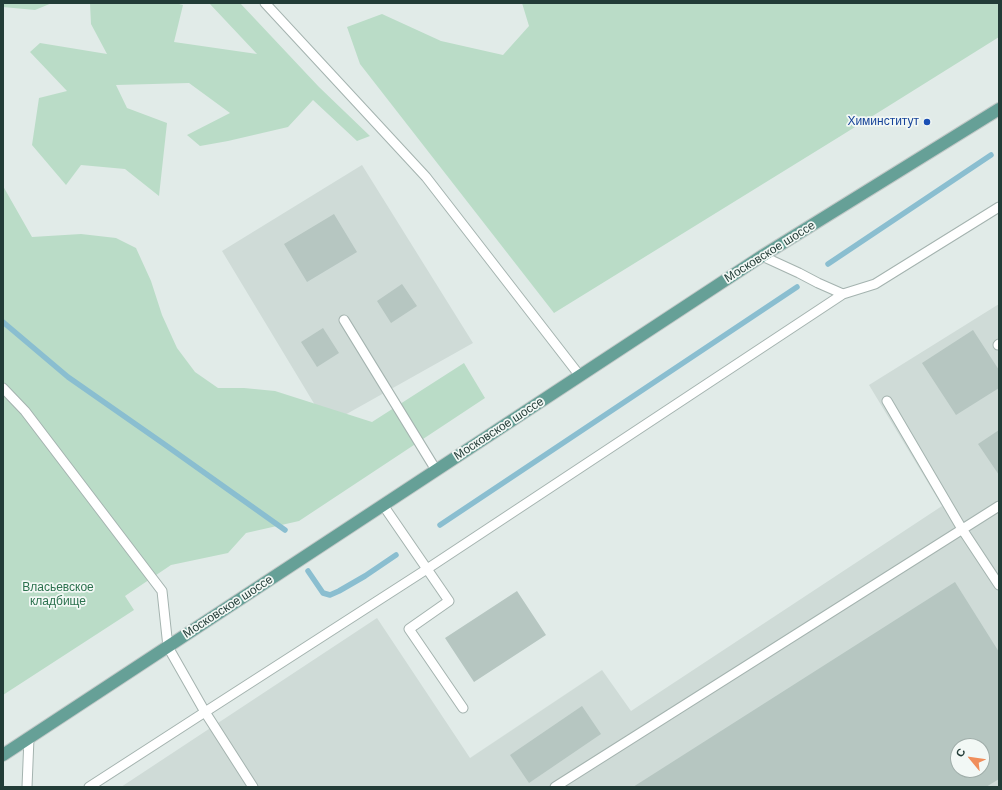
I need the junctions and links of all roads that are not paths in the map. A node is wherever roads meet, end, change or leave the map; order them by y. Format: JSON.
{"nodes":[{"id":1,"x":265,"y":3,"type":"edge"},
{"id":2,"x":997,"y":114,"type":"edge"},
{"id":3,"x":999,"y":207,"type":"edge"},
{"id":4,"x":762,"y":256,"type":"junction"},
{"id":5,"x":843,"y":294,"type":"junction"},
{"id":6,"x":344,"y":320,"type":"dead end"},
{"id":7,"x":580,"y":376,"type":"junction"},
{"id":8,"x":3,"y":388,"type":"edge"},
{"id":9,"x":887,"y":401,"type":"dead end"},
{"id":10,"x":436,"y":470,"type":"junction"},
{"id":11,"x":383,"y":505,"type":"junction"},
{"id":12,"x":999,"y":506,"type":"edge"},
{"id":13,"x":962,"y":529,"type":"junction"},
{"id":14,"x":427,"y":569,"type":"junction"},
{"id":15,"x":999,"y":585,"type":"edge"},
{"id":16,"x":168,"y":647,"type":"junction"},
{"id":17,"x":463,"y":708,"type":"dead end"},
{"id":18,"x":205,"y":712,"type":"junction"},
{"id":19,"x":29,"y":738,"type":"junction"},
{"id":20,"x":3,"y":755,"type":"edge"},
{"id":21,"x":566,"y":784,"type":"edge"},
{"id":22,"x":27,"y":787,"type":"edge"},
{"id":23,"x":89,"y":787,"type":"edge"},
{"id":24,"x":253,"y":787,"type":"edge"},
{"id":25,"x":555,"y":787,"type":"edge"}],
"edges":[{"from":1,"to":7,"type":"lane"},
{"from":2,"to":4,"type":"main road","name":"Московское шоссе"},
{"from":3,"to":5,"type":"lane"},
{"from":4,"to":5,"type":"lane"},
{"from":4,"to":7,"type":"main road","name":"Московское шоссе"},
{"from":5,"to":14,"type":"lane"},
{"from":6,"to":10,"type":"lane"},
{"from":7,"to":10,"type":"main road","name":"Московское шоссе"},
{"from":8,"to":16,"type":"lane"},
{"from":9,"to":13,"type":"lane"},
{"from":10,"to":11,"type":"main road","name":"Московское шоссе"},
{"from":11,"to":14,"type":"lane"},
{"from":11,"to":16,"type":"main road","name":"Московское шоссе"},
{"from":12,"to":13,"type":"lane"},
{"from":13,"to":15,"type":"lane"},
{"from":13,"to":21,"type":"lane"},
{"from":14,"to":17,"type":"lane"},
{"from":14,"to":18,"type":"lane"},
{"from":16,"to":18,"type":"lane"},
{"from":16,"to":19,"type":"main road","name":"Московское шоссе"},
{"from":18,"to":23,"type":"lane"},
{"from":18,"to":24,"type":"lane"},
{"from":19,"to":20,"type":"main road","name":"Московское шоссе"},
{"from":19,"to":22,"type":"lane"},
{"from":21,"to":25,"type":"lane"}]}
